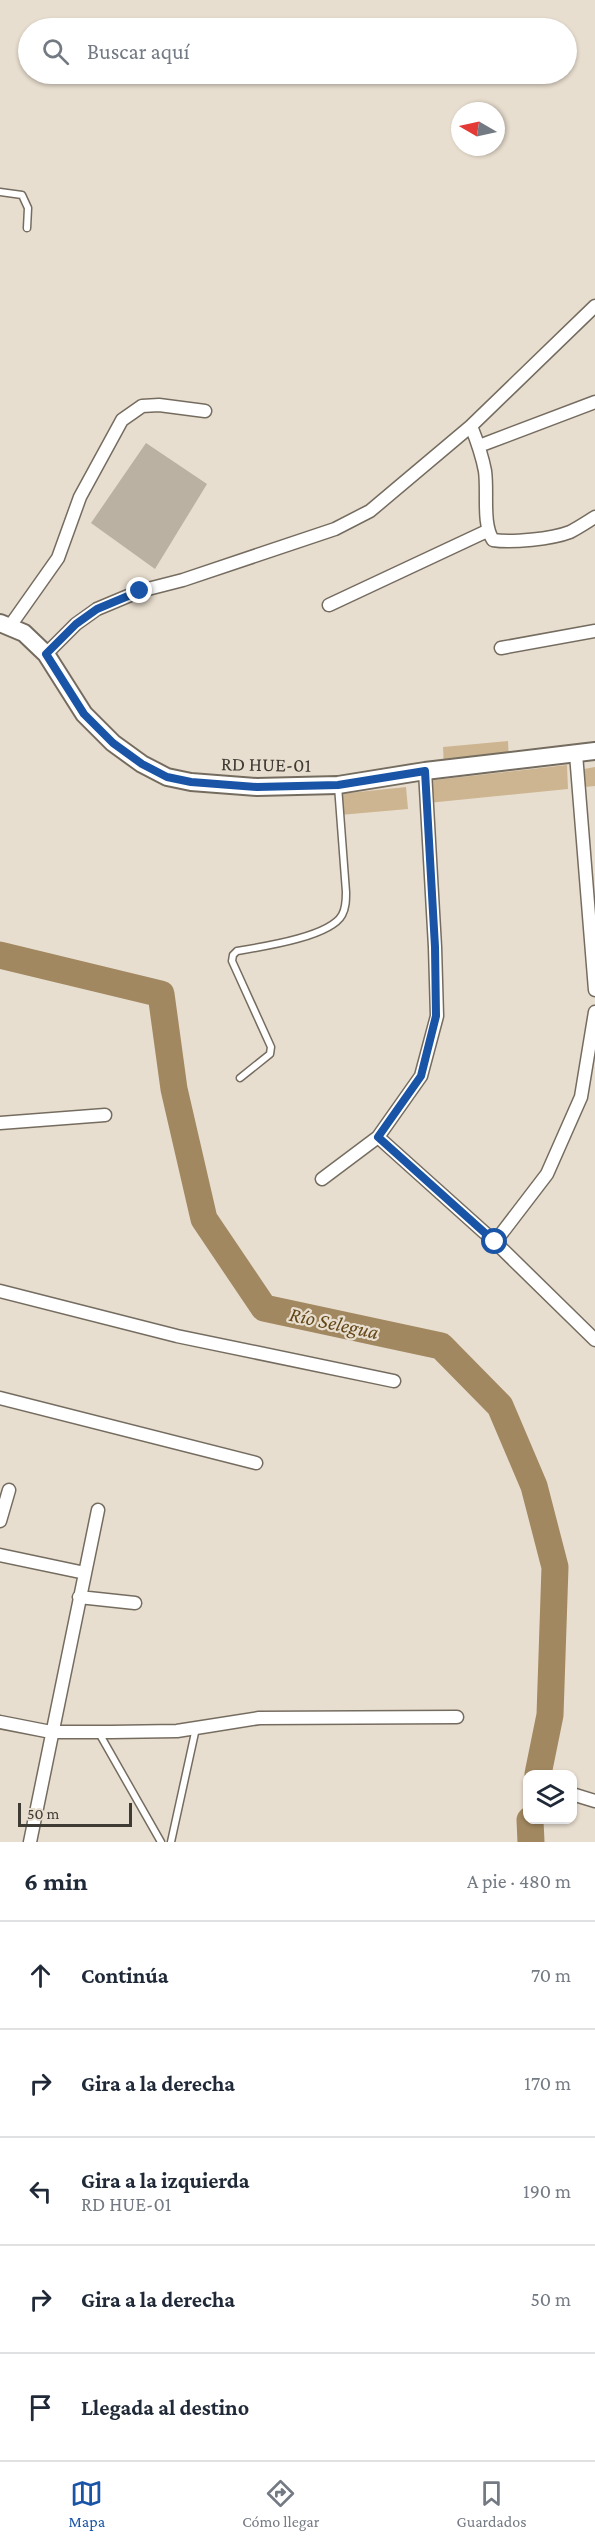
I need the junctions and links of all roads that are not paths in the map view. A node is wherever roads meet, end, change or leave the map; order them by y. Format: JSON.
{"nodes":[{"id":1,"x":0,"y":192,"type":"edge"},
{"id":2,"x":27,"y":228,"type":"dead end"},
{"id":3,"x":595,"y":306,"type":"edge"},
{"id":4,"x":595,"y":402,"type":"edge"},
{"id":5,"x":205,"y":411,"type":"dead end"},
{"id":6,"x":471,"y":426,"type":"junction"},
{"id":7,"x":479,"y":446,"type":"junction"},
{"id":8,"x":595,"y":517,"type":"edge"},
{"id":9,"x":486,"y":531,"type":"junction"},
{"id":10,"x":329,"y":604,"type":"dead end"},
{"id":11,"x":5,"y":625,"type":"edge"},
{"id":12,"x":595,"y":631,"type":"edge"},
{"id":13,"x":501,"y":648,"type":"dead end"},
{"id":14,"x":46,"y":654,"type":"junction"},
{"id":15,"x":595,"y":752,"type":"edge"},
{"id":16,"x":576,"y":754,"type":"junction"},
{"id":17,"x":425,"y":771,"type":"junction"},
{"id":18,"x":338,"y":785,"type":"junction"},
{"id":19,"x":595,"y":990,"type":"edge"},
{"id":20,"x":595,"y":1012,"type":"edge"},
{"id":21,"x":240,"y":1078,"type":"dead end"},
{"id":22,"x":105,"y":1115,"type":"dead end"},
{"id":23,"x":0,"y":1123,"type":"edge"},
{"id":24,"x":378,"y":1137,"type":"junction"},
{"id":25,"x":322,"y":1179,"type":"dead end"},
{"id":26,"x":495,"y":1242,"type":"junction"},
{"id":27,"x":0,"y":1291,"type":"edge"},
{"id":28,"x":595,"y":1340,"type":"edge"},
{"id":29,"x":394,"y":1382,"type":"dead end"},
{"id":30,"x":0,"y":1398,"type":"edge"},
{"id":31,"x":256,"y":1463,"type":"dead end"},
{"id":32,"x":9,"y":1490,"type":"dead end"},
{"id":33,"x":98,"y":1510,"type":"dead end"},
{"id":34,"x":0,"y":1521,"type":"edge"},
{"id":35,"x":0,"y":1555,"type":"edge"},
{"id":36,"x":85,"y":1573,"type":"junction"},
{"id":37,"x":79,"y":1597,"type":"junction"},
{"id":38,"x":135,"y":1603,"type":"dead end"},
{"id":39,"x":457,"y":1717,"type":"dead end"},
{"id":40,"x":0,"y":1722,"type":"edge"},
{"id":41,"x":196,"y":1728,"type":"junction"},
{"id":42,"x":51,"y":1732,"type":"junction"},
{"id":43,"x":98,"y":1732,"type":"junction"},
{"id":44,"x":577,"y":1795,"type":"edge"},
{"id":45,"x":595,"y":1801,"type":"edge"},
{"id":46,"x":30,"y":1842,"type":"edge"},
{"id":47,"x":161,"y":1842,"type":"edge"},
{"id":48,"x":171,"y":1842,"type":"edge"}],
"edges":[{"from":1,"to":2,"type":"lane"},
{"from":3,"to":6,"type":"street"},
{"from":4,"to":7,"type":"street"},
{"from":5,"to":11,"type":"street"},
{"from":6,"to":7,"type":"street"},
{"from":6,"to":14,"type":"street"},
{"from":7,"to":9,"type":"street"},
{"from":8,"to":9,"type":"street"},
{"from":9,"to":10,"type":"street"},
{"from":11,"to":14,"type":"street","name":"RD HUE-01"},
{"from":12,"to":13,"type":"street"},
{"from":14,"to":18,"type":"street","name":"RD HUE-01"},
{"from":15,"to":16,"type":"street","name":"RD HUE-01"},
{"from":16,"to":17,"type":"street","name":"RD HUE-01"},
{"from":16,"to":19,"type":"street"},
{"from":17,"to":18,"type":"street","name":"RD HUE-01"},
{"from":17,"to":24,"type":"street"},
{"from":18,"to":21,"type":"lane"},
{"from":20,"to":26,"type":"street"},
{"from":22,"to":23,"type":"street"},
{"from":24,"to":25,"type":"street"},
{"from":24,"to":26,"type":"street"},
{"from":26,"to":28,"type":"street"},
{"from":27,"to":29,"type":"street"},
{"from":30,"to":31,"type":"street"},
{"from":32,"to":34,"type":"street"},
{"from":33,"to":36,"type":"street"},
{"from":35,"to":36,"type":"street"},
{"from":36,"to":37,"type":"street"},
{"from":37,"to":38,"type":"street"},
{"from":37,"to":42,"type":"street"},
{"from":39,"to":41,"type":"street"},
{"from":40,"to":42,"type":"street"},
{"from":41,"to":43,"type":"street"},
{"from":41,"to":48,"type":"lane"},
{"from":42,"to":43,"type":"street"},
{"from":42,"to":46,"type":"street"},
{"from":43,"to":47,"type":"lane"},
{"from":44,"to":45,"type":"street"}]}
